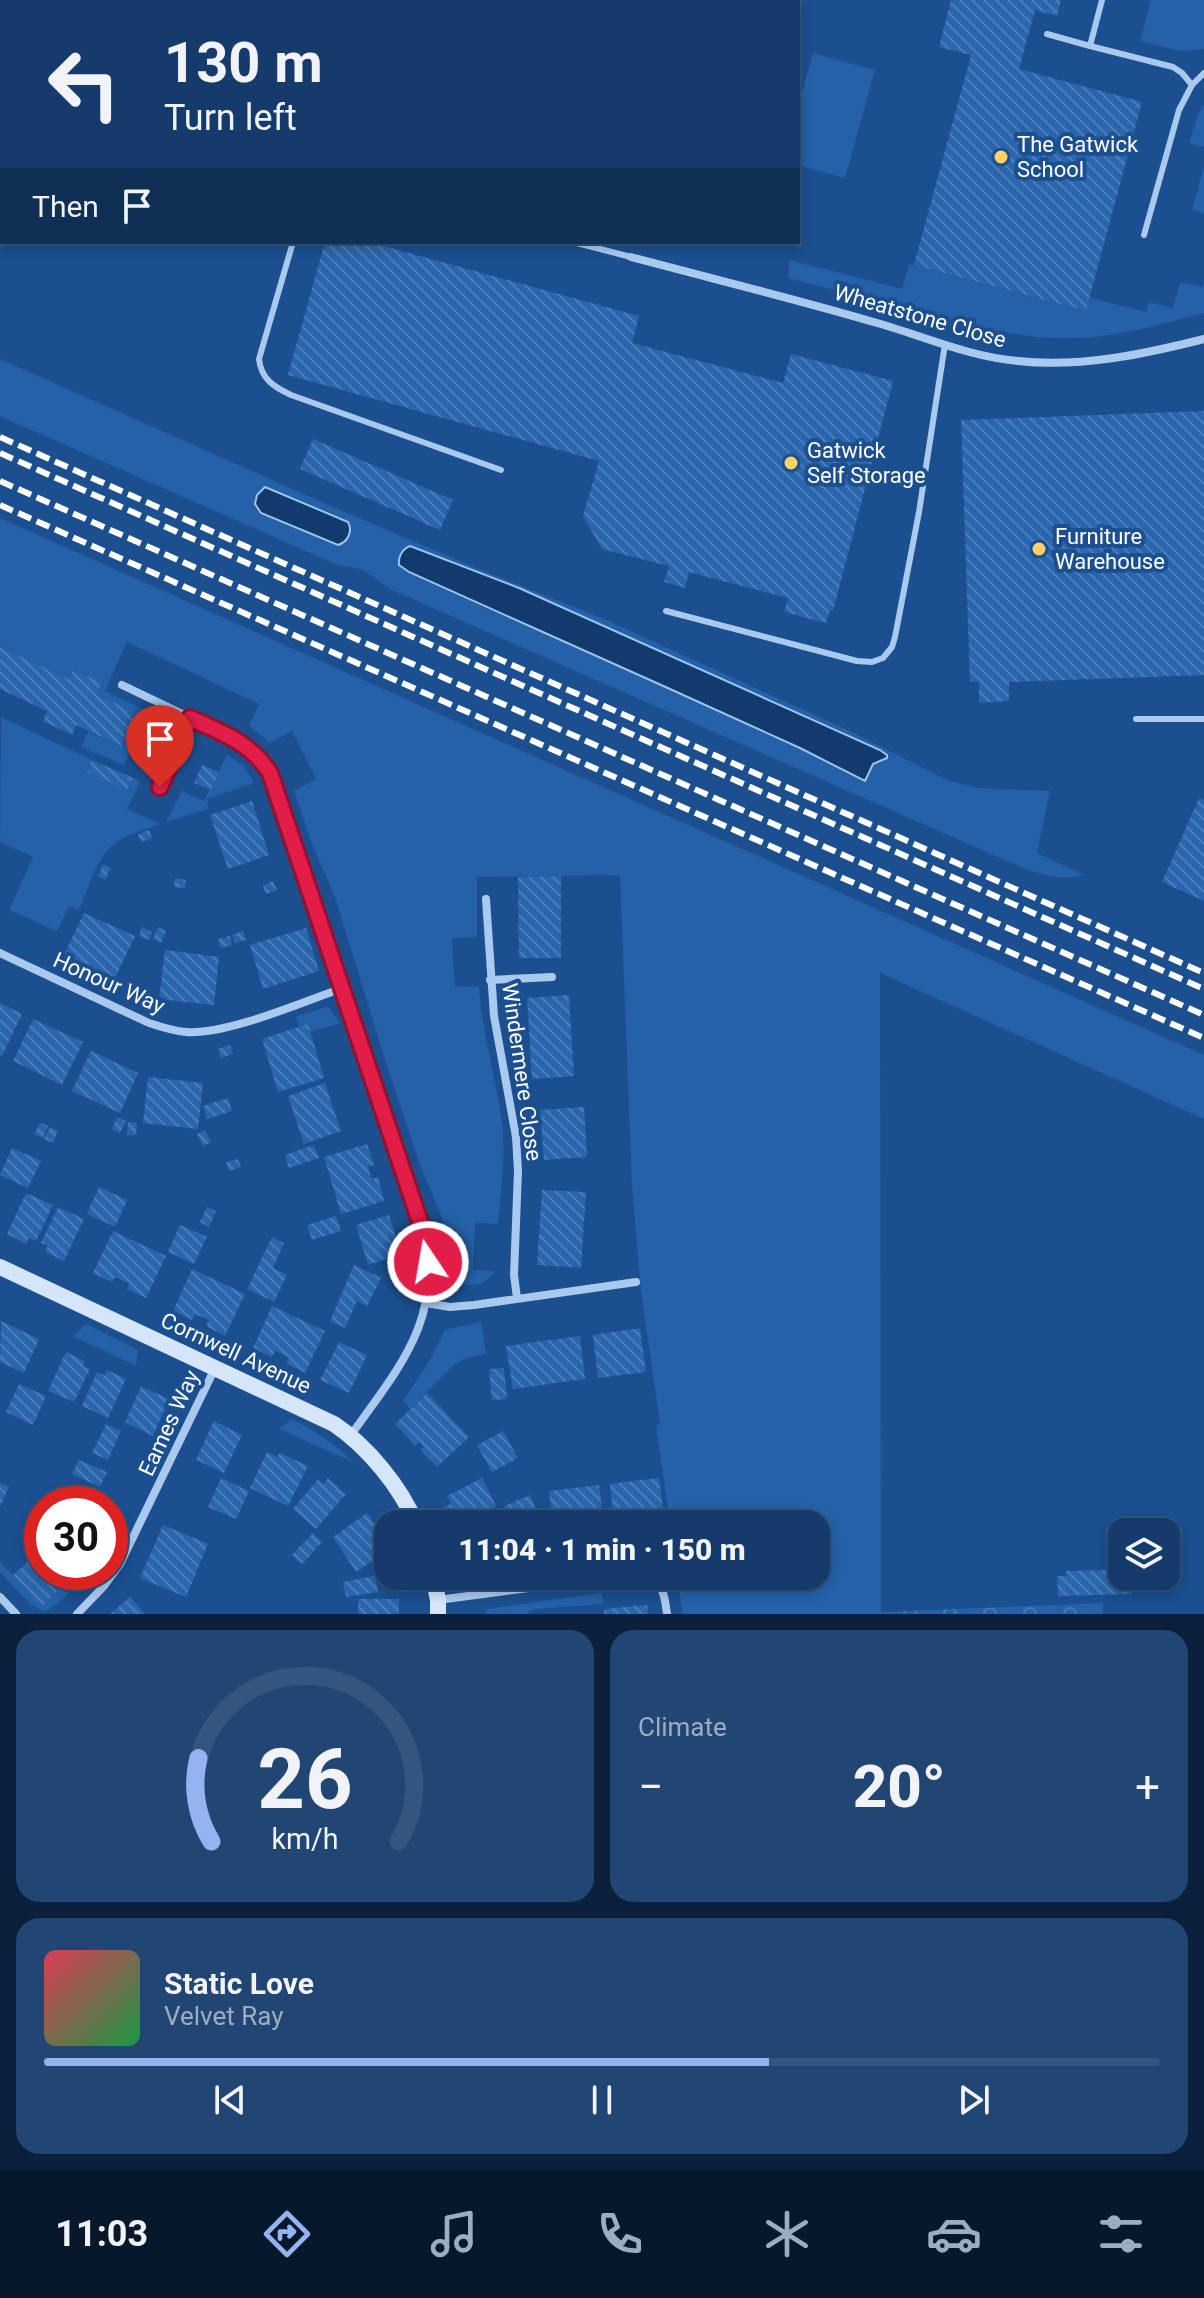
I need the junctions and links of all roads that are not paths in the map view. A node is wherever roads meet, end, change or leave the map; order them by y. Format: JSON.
{"nodes":[{"id":1,"x":1102,"y":0,"type":"edge"},
{"id":2,"x":1047,"y":34,"type":"dead end"},
{"id":3,"x":1090,"y":46,"type":"junction"},
{"id":4,"x":1204,"y":73,"type":"edge"},
{"id":5,"x":1192,"y":85,"type":"junction"},
{"id":6,"x":1144,"y":235,"type":"dead end"},
{"id":7,"x":292,"y":244,"type":"edge"},
{"id":8,"x":581,"y":244,"type":"edge"},
{"id":9,"x":631,"y":257,"type":"joint"},
{"id":10,"x":1204,"y":339,"type":"edge"},
{"id":11,"x":945,"y":344,"type":"junction"},
{"id":12,"x":501,"y":470,"type":"dead end"},
{"id":13,"x":666,"y":611,"type":"dead end"},
{"id":14,"x":122,"y":685,"type":"dead end"},
{"id":15,"x":190,"y":718,"type":"junction"},
{"id":16,"x":1136,"y":719,"type":"dead end"},
{"id":17,"x":1204,"y":719,"type":"edge"},
{"id":18,"x":160,"y":787,"type":"dead end"},
{"id":19,"x":486,"y":899,"type":"dead end"},
{"id":20,"x":0,"y":953,"type":"edge"},
{"id":21,"x":552,"y":977,"type":"dead end"},
{"id":22,"x":490,"y":980,"type":"junction"},
{"id":23,"x":343,"y":988,"type":"junction"},
{"id":24,"x":0,"y":1267,"type":"edge"},
{"id":25,"x":636,"y":1282,"type":"dead end"},
{"id":26,"x":517,"y":1298,"type":"junction"},
{"id":27,"x":426,"y":1303,"type":"junction"},
{"id":28,"x":215,"y":1367,"type":"junction"},
{"id":29,"x":351,"y":1435,"type":"junction"},
{"id":30,"x":409,"y":1510,"type":"edge"},
{"id":31,"x":537,"y":1590,"type":"edge"},
{"id":32,"x":663,"y":1590,"type":"edge"},
{"id":33,"x":0,"y":1597,"type":"edge"},
{"id":34,"x":438,"y":1607,"type":"edge"},
{"id":35,"x":16,"y":1614,"type":"edge"},
{"id":36,"x":77,"y":1614,"type":"edge"},
{"id":37,"x":667,"y":1614,"type":"edge"}],
"edges":[{"from":1,"to":3,"type":"lane"},
{"from":2,"to":3,"type":"lane"},
{"from":3,"to":5,"type":"lane"},
{"from":4,"to":5,"type":"lane"},
{"from":5,"to":6,"type":"lane"},
{"from":7,"to":12,"type":"lane"},
{"from":8,"to":9,"type":"lane"},
{"from":9,"to":11,"type":"street","name":"Wheatstone Close"},
{"from":10,"to":11,"type":"street","name":"Wheatstone Close"},
{"from":11,"to":13,"type":"lane"},
{"from":14,"to":15,"type":"street"},
{"from":15,"to":18,"type":"lane"},
{"from":15,"to":23,"type":"street"},
{"from":16,"to":17,"type":"lane"},
{"from":19,"to":22,"type":"street","name":"Windermere Close"},
{"from":20,"to":23,"type":"street","name":"Honour Way"},
{"from":21,"to":22,"type":"street"},
{"from":22,"to":26,"type":"street","name":"Windermere Close"},
{"from":23,"to":27,"type":"street"},
{"from":24,"to":28,"type":"street","name":"Cornwell Avenue"},
{"from":25,"to":26,"type":"street"},
{"from":26,"to":27,"type":"street"},
{"from":27,"to":29,"type":"street"},
{"from":28,"to":29,"type":"street","name":"Cornwell Avenue"},
{"from":28,"to":36,"type":"street","name":"Eames Way"},
{"from":29,"to":30,"type":"street","name":"Cornwell Avenue"},
{"from":31,"to":34,"type":"street"},
{"from":32,"to":37,"type":"street"},
{"from":33,"to":35,"type":"street"}]}
